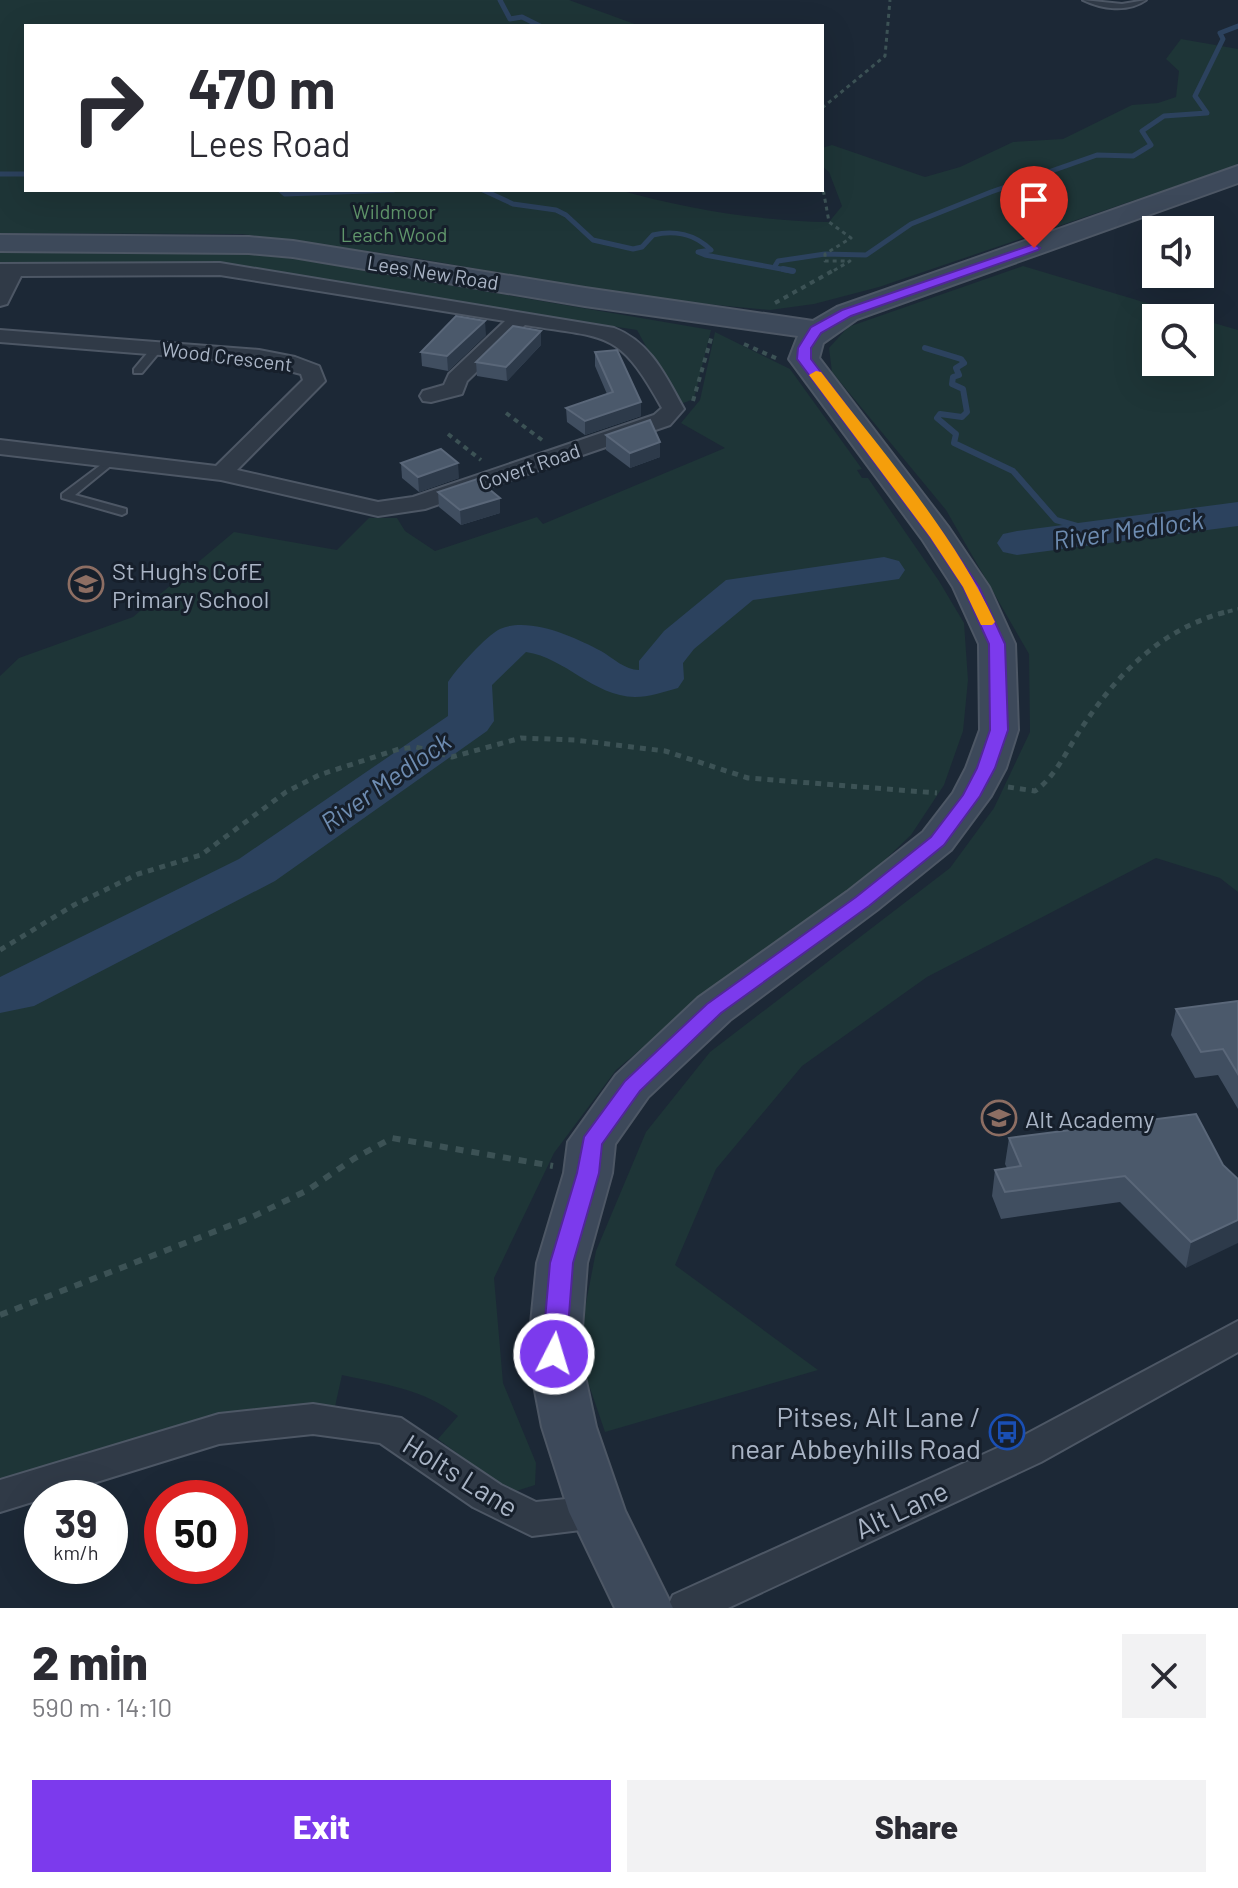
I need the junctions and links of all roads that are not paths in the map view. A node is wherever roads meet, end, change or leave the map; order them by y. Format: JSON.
{"nodes":[{"id":1,"x":1087,"y":0,"type":"edge"},
{"id":2,"x":1142,"y":0,"type":"edge"},
{"id":3,"x":1238,"y":174,"type":"edge"},
{"id":4,"x":0,"y":243,"type":"edge"},
{"id":5,"x":7,"y":270,"type":"edge"},
{"id":6,"x":0,"y":300,"type":"edge"},
{"id":7,"x":521,"y":317,"type":"junction"},
{"id":8,"x":816,"y":330,"type":"junction"},
{"id":9,"x":0,"y":336,"type":"edge"},
{"id":10,"x":158,"y":347,"type":"junction"},
{"id":11,"x":138,"y":371,"type":"dead end"},
{"id":12,"x":431,"y":396,"type":"dead end"},
{"id":13,"x":0,"y":447,"type":"edge"},
{"id":14,"x":114,"y":458,"type":"junction"},
{"id":15,"x":221,"y":473,"type":"junction"},
{"id":16,"x":122,"y":511,"type":"dead end"},
{"id":17,"x":1238,"y":1335,"type":"edge"},
{"id":18,"x":0,"y":1496,"type":"edge"},
{"id":19,"x":597,"y":1512,"type":"junction"},
{"id":20,"x":644,"y":1608,"type":"edge"},
{"id":21,"x":687,"y":1608,"type":"edge"}],
"edges":[{"from":1,"to":2,"type":"lane"},
{"from":3,"to":8,"type":"main road"},
{"from":4,"to":8,"type":"main road","name":"Lees New Road"},
{"from":5,"to":6,"type":"street"},
{"from":5,"to":7,"type":"street"},
{"from":7,"to":12,"type":"street"},
{"from":7,"to":15,"type":"street","name":"Covert Road"},
{"from":8,"to":19,"type":"main road"},
{"from":9,"to":10,"type":"street","name":"Wood Crescent"},
{"from":10,"to":11,"type":"lane"},
{"from":10,"to":15,"type":"street","name":"Wood Crescent"},
{"from":13,"to":14,"type":"street","name":"Covert Road"},
{"from":14,"to":15,"type":"street","name":"Covert Road"},
{"from":14,"to":16,"type":"lane"},
{"from":17,"to":21,"type":"street","name":"Alt Lane"},
{"from":18,"to":19,"type":"street","name":"Holts Lane"},
{"from":19,"to":20,"type":"main road"}]}
